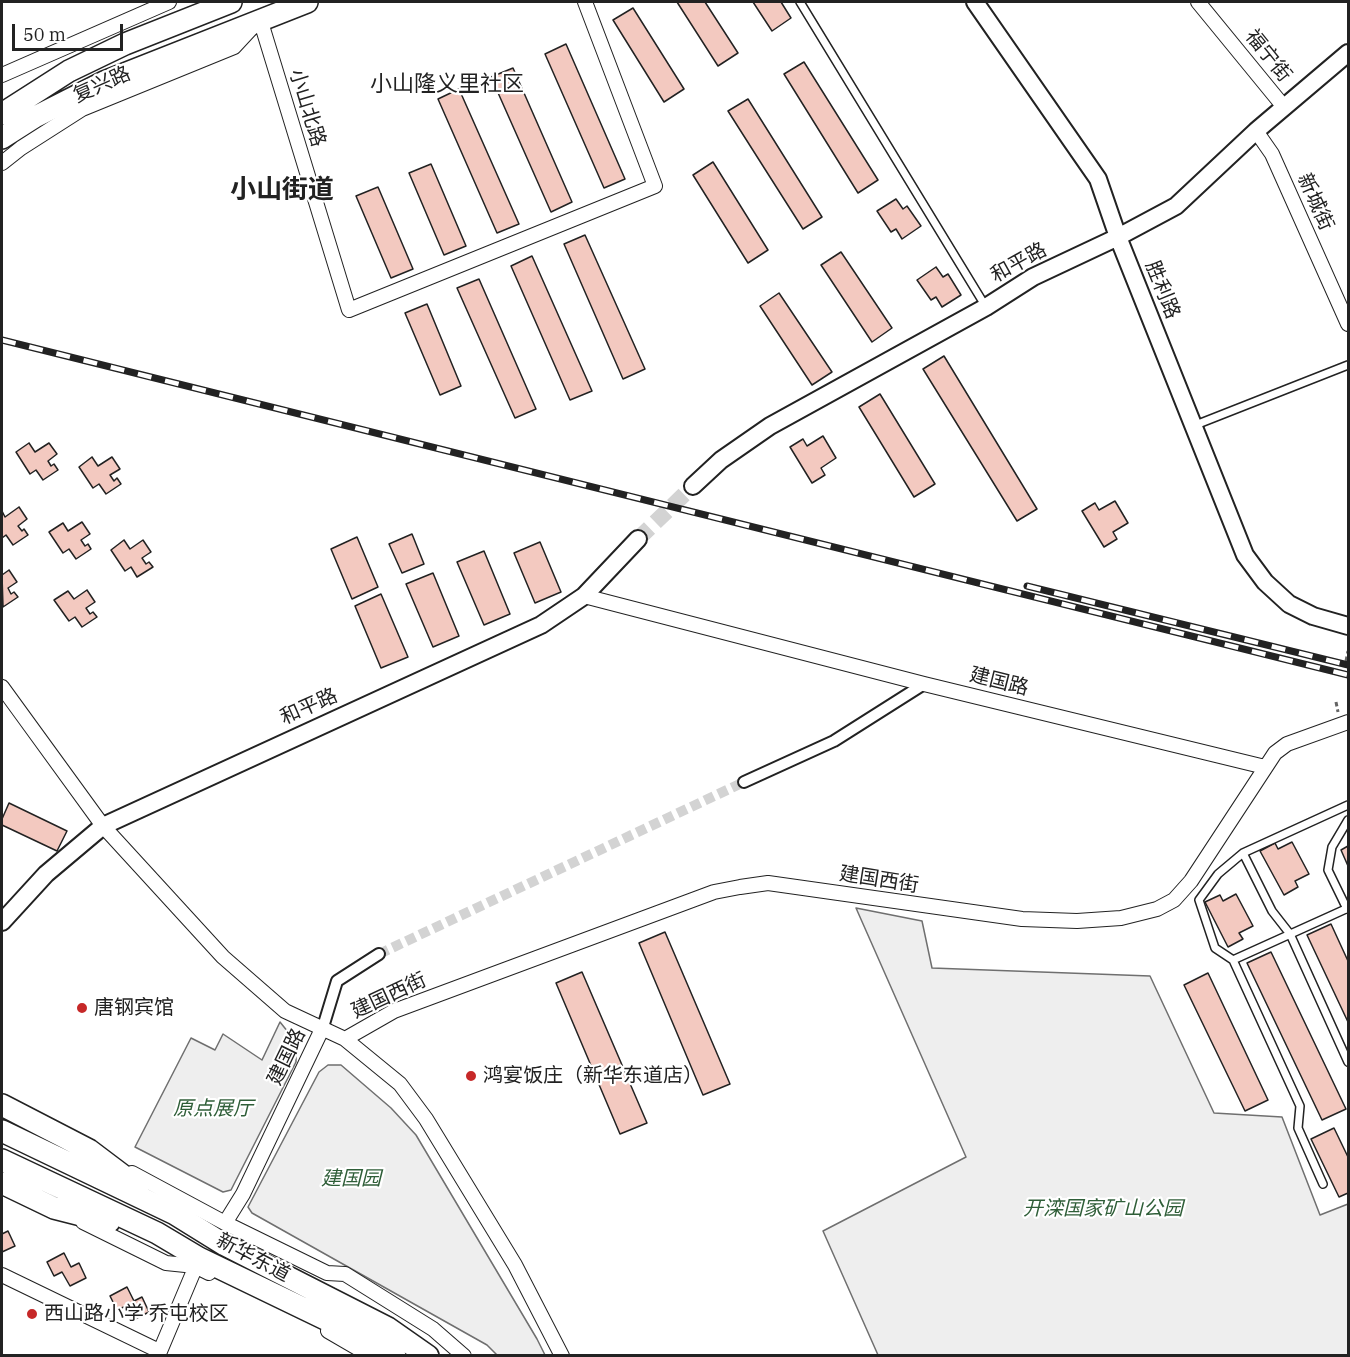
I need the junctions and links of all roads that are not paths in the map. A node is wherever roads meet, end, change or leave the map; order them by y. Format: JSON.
{"nodes":[{"id":1,"x":169,"y":2,"type":"edge"},
{"id":2,"x":231,"y":2,"type":"edge"},
{"id":3,"x":308,"y":2,"type":"edge"},
{"id":4,"x":585,"y":2,"type":"edge"},
{"id":5,"x":800,"y":2,"type":"edge"},
{"id":6,"x":975,"y":2,"type":"edge"},
{"id":7,"x":1198,"y":2,"type":"edge"},
{"id":8,"x":260,"y":20,"type":"junction"},
{"id":9,"x":1348,"y":53,"type":"edge"},
{"id":10,"x":69,"y":71,"type":"junction"},
{"id":11,"x":2,"y":75,"type":"edge"},
{"id":12,"x":104,"y":82,"type":"junction"},
{"id":13,"x":2,"y":97,"type":"edge"},
{"id":14,"x":1284,"y":107,"type":"junction"},
{"id":15,"x":2,"y":114,"type":"edge"},
{"id":16,"x":1256,"y":130,"type":"junction"},
{"id":17,"x":2,"y":138,"type":"edge"},
{"id":18,"x":2,"y":154,"type":"edge"},
{"id":19,"x":2,"y":163,"type":"edge"},
{"id":20,"x":1118,"y":237,"type":"junction"},
{"id":21,"x":986,"y":307,"type":"junction"},
{"id":22,"x":1348,"y":324,"type":"edge"},
{"id":23,"x":1348,"y":365,"type":"edge"},
{"id":24,"x":1193,"y":426,"type":"junction"},
{"id":25,"x":693,"y":486,"type":"tunnel mouth"},
{"id":26,"x":638,"y":539,"type":"tunnel mouth"},
{"id":27,"x":584,"y":596,"type":"junction"},
{"id":28,"x":1348,"y":626,"type":"edge"},
{"id":29,"x":924,"y":684,"type":"junction"},
{"id":30,"x":2,"y":687,"type":"edge"},
{"id":31,"x":1348,"y":722,"type":"edge"},
{"id":32,"x":1265,"y":767,"type":"junction"},
{"id":33,"x":744,"y":782,"type":"tunnel mouth"},
{"id":34,"x":1348,"y":805,"type":"edge"},
{"id":35,"x":1348,"y":820,"type":"edge"},
{"id":36,"x":103,"y":826,"type":"junction"},
{"id":37,"x":1243,"y":853,"type":"junction"},
{"id":38,"x":1348,"y":908,"type":"edge"},
{"id":39,"x":2,"y":922,"type":"edge"},
{"id":40,"x":1290,"y":934,"type":"junction"},
{"id":41,"x":379,"y":954,"type":"tunnel mouth"},
{"id":42,"x":1233,"y":960,"type":"junction"},
{"id":43,"x":323,"y":1028,"type":"junction"},
{"id":44,"x":345,"y":1039,"type":"junction"},
{"id":45,"x":1346,"y":1048,"type":"edge"},
{"id":46,"x":1348,"y":1062,"type":"edge"},
{"id":47,"x":2,"y":1105,"type":"edge"},
{"id":48,"x":2,"y":1131,"type":"edge"},
{"id":49,"x":89,"y":1150,"type":"junction"},
{"id":50,"x":2,"y":1160,"type":"edge"},
{"id":51,"x":2,"y":1183,"type":"edge"},
{"id":52,"x":1323,"y":1184,"type":"dead end"},
{"id":53,"x":54,"y":1208,"type":"junction"},
{"id":54,"x":175,"y":1214,"type":"junction"},
{"id":55,"x":225,"y":1223,"type":"junction"},
{"id":56,"x":157,"y":1233,"type":"junction"},
{"id":57,"x":197,"y":1262,"type":"junction"},
{"id":58,"x":2,"y":1275,"type":"edge"},
{"id":59,"x":158,"y":1353,"type":"edge"},
{"id":60,"x":371,"y":1356,"type":"edge"},
{"id":61,"x":395,"y":1356,"type":"edge"},
{"id":62,"x":428,"y":1356,"type":"edge"},
{"id":63,"x":464,"y":1356,"type":"edge"},
{"id":64,"x":562,"y":1356,"type":"edge"}],
"edges":[{"from":1,"to":11,"type":"street"},
{"from":2,"to":10,"type":"main road","name":"复兴路"},
{"from":3,"to":8,"type":"main road","name":"复兴路"},
{"from":4,"to":8,"type":"street","name":"小山北路"},
{"from":5,"to":21,"type":"lane"},
{"from":6,"to":20,"type":"street","name":"胜利路"},
{"from":7,"to":14,"type":"street","name":"福宁街"},
{"from":8,"to":12,"type":"main road","name":"复兴路"},
{"from":8,"to":19,"type":"street"},
{"from":9,"to":14,"type":"street","name":"和平路"},
{"from":10,"to":13,"type":"main road"},
{"from":10,"to":15,"type":"main road","name":"复兴路"},
{"from":12,"to":17,"type":"main road","name":"复兴路"},
{"from":12,"to":18,"type":"main road"},
{"from":14,"to":16,"type":"street","name":"和平路"},
{"from":16,"to":20,"type":"street","name":"和平路"},
{"from":16,"to":22,"type":"street","name":"新城街"},
{"from":20,"to":21,"type":"street","name":"和平路"},
{"from":20,"to":24,"type":"street","name":"胜利路"},
{"from":21,"to":25,"type":"street","name":"和平路"},
{"from":23,"to":24,"type":"lane"},
{"from":24,"to":28,"type":"street","name":"胜利路"},
{"from":26,"to":27,"type":"street","name":"和平路"},
{"from":27,"to":29,"type":"street","name":"建国路"},
{"from":27,"to":36,"type":"street","name":"和平路"},
{"from":29,"to":32,"type":"street","name":"建国路"},
{"from":29,"to":33,"type":"street"},
{"from":30,"to":36,"type":"street"},
{"from":31,"to":32,"type":"street","name":"建国西街"},
{"from":32,"to":44,"type":"street","name":"建国西街"},
{"from":34,"to":37,"type":"lane"},
{"from":35,"to":38,"type":"lane"},
{"from":36,"to":39,"type":"street","name":"和平路"},
{"from":36,"to":43,"type":"street"},
{"from":37,"to":40,"type":"lane"},
{"from":37,"to":42,"type":"lane"},
{"from":38,"to":40,"type":"lane"},
{"from":40,"to":42,"type":"lane"},
{"from":40,"to":45,"type":"lane"},
{"from":41,"to":43,"type":"street","name":"建国路"},
{"from":42,"to":52,"type":"lane"},
{"from":43,"to":44,"type":"street"},
{"from":43,"to":55,"type":"street","name":"建国路"},
{"from":44,"to":64,"type":"street"},
{"from":45,"to":46,"type":"lane"},
{"from":47,"to":49,"type":"main road"},
{"from":48,"to":54,"type":"main road","name":"新华东道"},
{"from":49,"to":54,"type":"main road"},
{"from":49,"to":55,"type":"street"},
{"from":50,"to":56,"type":"main road","name":"新华东道"},
{"from":51,"to":53,"type":"main road"},
{"from":53,"to":56,"type":"main road"},
{"from":53,"to":57,"type":"street"},
{"from":54,"to":62,"type":"main road","name":"新华东道"},
{"from":55,"to":63,"type":"street"},
{"from":56,"to":57,"type":"main road","name":"新华东道"},
{"from":57,"to":59,"type":"street"},
{"from":57,"to":60,"type":"street"},
{"from":57,"to":61,"type":"main road","name":"新华东道"},
{"from":58,"to":59,"type":"street"}]}
